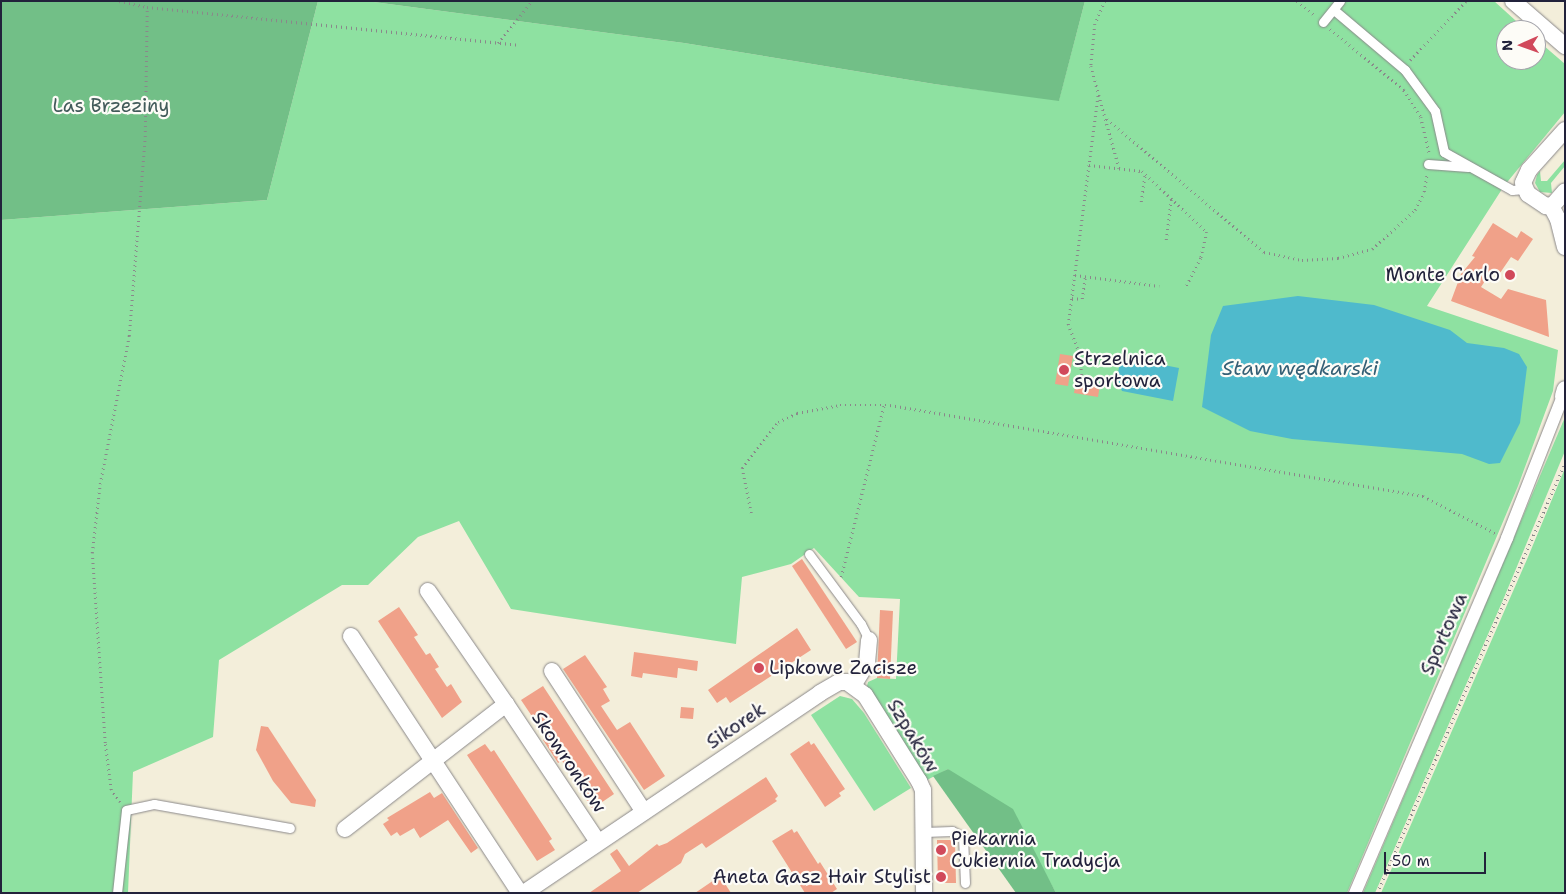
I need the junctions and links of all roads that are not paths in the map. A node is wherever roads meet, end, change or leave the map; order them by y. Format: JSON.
{"nodes":[{"id":1,"x":1340,"y":1,"type":"edge"},
{"id":2,"x":1513,"y":1,"type":"edge"},
{"id":3,"x":1334,"y":10,"type":"junction"},
{"id":4,"x":1323,"y":22,"type":"road end"},
{"id":5,"x":1565,"y":46,"type":"edge"},
{"id":6,"x":1565,"y":130,"type":"edge"},
{"id":7,"x":1428,"y":164,"type":"road end"},
{"id":8,"x":1470,"y":167,"type":"junction"},
{"id":9,"x":1524,"y":189,"type":"junction"},
{"id":10,"x":1565,"y":192,"type":"edge"},
{"id":11,"x":1551,"y":206,"type":"junction"},
{"id":12,"x":1565,"y":247,"type":"edge"},
{"id":13,"x":1564,"y":392,"type":"edge"},
{"id":14,"x":809,"y":554,"type":"dead end"},
{"id":15,"x":428,"y":591,"type":"dead end"},
{"id":16,"x":352,"y":636,"type":"dead end"},
{"id":17,"x":869,"y":640,"type":"joint"},
{"id":18,"x":552,"y":671,"type":"dead end"},
{"id":19,"x":854,"y":684,"type":"junction"},
{"id":20,"x":506,"y":704,"type":"junction"},
{"id":21,"x":433,"y":759,"type":"junction"},
{"id":22,"x":644,"y":812,"type":"junction"},
{"id":23,"x":290,"y":828,"type":"dead end"},
{"id":24,"x":345,"y":829,"type":"dead end"},
{"id":25,"x":924,"y":832,"type":"junction"},
{"id":26,"x":598,"y":842,"type":"junction"},
{"id":27,"x":965,"y":883,"type":"dead end"},
{"id":28,"x":117,"y":893,"type":"edge"},
{"id":29,"x":522,"y":893,"type":"edge"},
{"id":30,"x":924,"y":893,"type":"edge"},
{"id":31,"x":1355,"y":893,"type":"edge"}],
"edges":[{"from":1,"to":3,"type":"lane"},
{"from":2,"to":5,"type":"street"},
{"from":3,"to":4,"type":"lane"},
{"from":3,"to":8,"type":"lane"},
{"from":6,"to":9,"type":"street"},
{"from":7,"to":8,"type":"lane"},
{"from":8,"to":9,"type":"lane"},
{"from":9,"to":11,"type":"street"},
{"from":10,"to":11,"type":"street"},
{"from":11,"to":12,"type":"street"},
{"from":13,"to":31,"type":"street","name":"Sportowa"},
{"from":14,"to":17,"type":"lane"},
{"from":15,"to":20,"type":"street","name":"Skowronków"},
{"from":16,"to":21,"type":"street"},
{"from":17,"to":19,"type":"street"},
{"from":18,"to":22,"type":"street"},
{"from":19,"to":22,"type":"street","name":"Sikorek"},
{"from":19,"to":25,"type":"street","name":"Szpaków"},
{"from":20,"to":21,"type":"street","name":"Skowronków"},
{"from":20,"to":26,"type":"street","name":"Skowronków"},
{"from":21,"to":24,"type":"street","name":"Skowronków"},
{"from":21,"to":29,"type":"street"},
{"from":22,"to":26,"type":"street","name":"Sikorek"},
{"from":23,"to":28,"type":"lane"},
{"from":25,"to":27,"type":"lane"},
{"from":25,"to":30,"type":"street","name":"Szpaków"},
{"from":26,"to":29,"type":"street","name":"Sikorek"}]}
